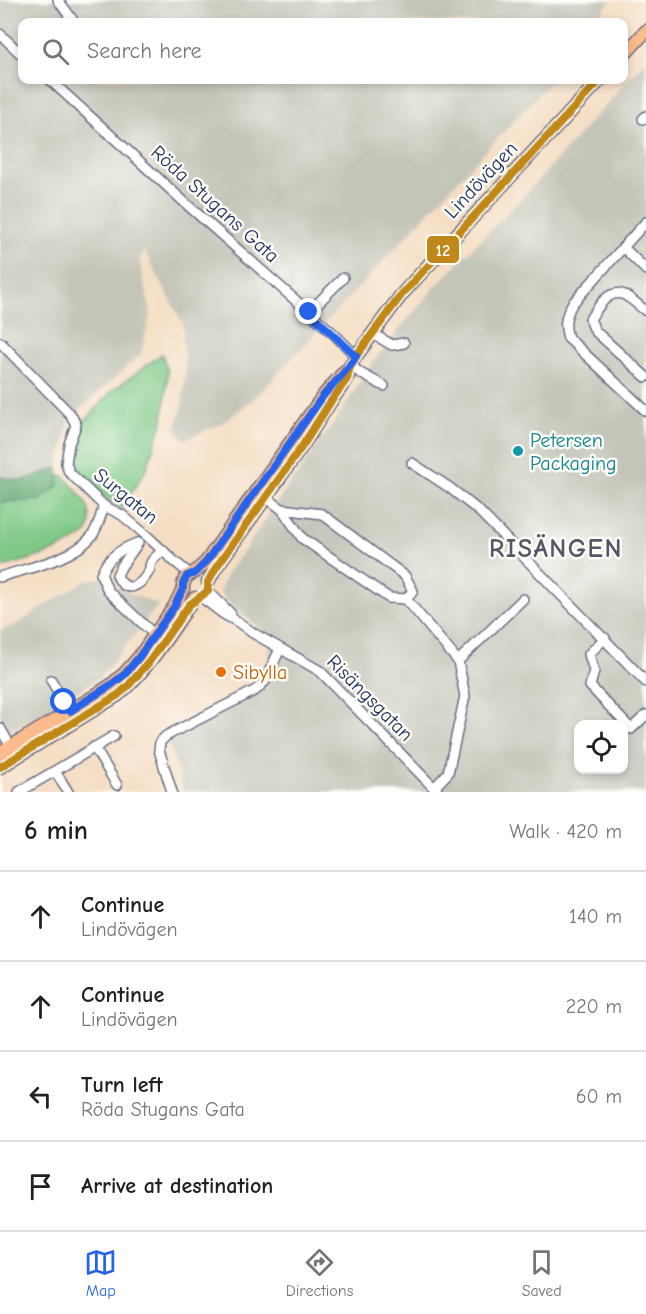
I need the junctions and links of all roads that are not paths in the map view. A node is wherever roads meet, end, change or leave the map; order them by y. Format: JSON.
{"nodes":[{"id":1,"x":58,"y":0,"type":"edge"},
{"id":2,"x":71,"y":18,"type":"edge"},
{"id":3,"x":646,"y":30,"type":"edge"},
{"id":4,"x":0,"y":34,"type":"edge"},
{"id":5,"x":628,"y":50,"type":"edge"},
{"id":6,"x":18,"y":51,"type":"edge"},
{"id":7,"x":55,"y":84,"type":"edge"},
{"id":8,"x":61,"y":84,"type":"edge"},
{"id":9,"x":596,"y":84,"type":"edge"},
{"id":10,"x":58,"y":87,"type":"junction"},
{"id":11,"x":646,"y":222,"type":"edge"},
{"id":12,"x":623,"y":247,"type":"junction"},
{"id":13,"x":646,"y":270,"type":"edge"},
{"id":14,"x":343,"y":278,"type":"dead end"},
{"id":15,"x":646,"y":311,"type":"edge"},
{"id":16,"x":309,"y":312,"type":"junction"},
{"id":17,"x":373,"y":334,"type":"junction"},
{"id":18,"x":0,"y":342,"type":"edge"},
{"id":19,"x":404,"y":343,"type":"dead end"},
{"id":20,"x":352,"y":362,"type":"junction"},
{"id":21,"x":646,"y":377,"type":"edge"},
{"id":22,"x":384,"y":386,"type":"dead end"},
{"id":23,"x":646,"y":411,"type":"edge"},
{"id":24,"x":412,"y":463,"type":"dead end"},
{"id":25,"x":261,"y":494,"type":"junction"},
{"id":26,"x":104,"y":506,"type":"junction"},
{"id":27,"x":282,"y":509,"type":"junction"},
{"id":28,"x":147,"y":536,"type":"junction"},
{"id":29,"x":138,"y":543,"type":"junction"},
{"id":30,"x":163,"y":550,"type":"junction"},
{"id":31,"x":0,"y":577,"type":"edge"},
{"id":32,"x":188,"y":579,"type":"junction"},
{"id":33,"x":203,"y":592,"type":"junction"},
{"id":34,"x":406,"y":599,"type":"junction"},
{"id":35,"x":523,"y":599,"type":"dead end"},
{"id":36,"x":159,"y":639,"type":"junction"},
{"id":37,"x":605,"y":639,"type":"junction"},
{"id":38,"x":280,"y":649,"type":"junction"},
{"id":39,"x":458,"y":661,"type":"junction"},
{"id":40,"x":51,"y":680,"type":"dead end"},
{"id":41,"x":646,"y":682,"type":"edge"},
{"id":42,"x":646,"y":715,"type":"edge"},
{"id":43,"x":73,"y":716,"type":"junction"},
{"id":44,"x":0,"y":728,"type":"edge"},
{"id":45,"x":114,"y":736,"type":"dead end"},
{"id":46,"x":94,"y":747,"type":"junction"},
{"id":47,"x":9,"y":752,"type":"edge"},
{"id":48,"x":0,"y":767,"type":"edge"},
{"id":49,"x":55,"y":771,"type":"junction"},
{"id":50,"x":117,"y":785,"type":"dead end"},
{"id":51,"x":436,"y":790,"type":"edge"},
{"id":52,"x":19,"y":792,"type":"edge"},
{"id":53,"x":68,"y":792,"type":"edge"},
{"id":54,"x":172,"y":792,"type":"edge"}],
"edges":[{"from":1,"to":2,"type":"street"},
{"from":3,"to":5,"type":"main road"},
{"from":4,"to":6,"type":"street"},
{"from":7,"to":10,"type":"street","name":"Röda Stugans Gata"},
{"from":8,"to":10,"type":"street"},
{"from":9,"to":17,"type":"main road","name":"Lindövägen"},
{"from":10,"to":16,"type":"street","name":"Röda Stugans Gata"},
{"from":11,"to":12,"type":"street"},
{"from":12,"to":13,"type":"street"},
{"from":12,"to":23,"type":"street"},
{"from":14,"to":16,"type":"street"},
{"from":15,"to":21,"type":"street"},
{"from":16,"to":20,"type":"street","name":"Röda Stugans Gata"},
{"from":17,"to":19,"type":"street"},
{"from":17,"to":20,"type":"main road","name":"Lindövägen"},
{"from":18,"to":26,"type":"street","name":"Surgatan"},
{"from":20,"to":22,"type":"street","name":"Röda Stugans Gata"},
{"from":20,"to":25,"type":"main road","name":"Lindövägen"},
{"from":24,"to":37,"type":"street"},
{"from":25,"to":27,"type":"street"},
{"from":25,"to":32,"type":"main road","name":"Lindövägen"},
{"from":25,"to":33,"type":"main road","name":"Lindövägen"},
{"from":26,"to":28,"type":"street","name":"Surgatan"},
{"from":26,"to":31,"type":"street"},
{"from":27,"to":34,"type":"street"},
{"from":27,"to":34,"type":"street"},
{"from":28,"to":29,"type":"street"},
{"from":28,"to":30,"type":"street","name":"Surgatan"},
{"from":29,"to":30,"type":"street"},
{"from":29,"to":36,"type":"street"},
{"from":30,"to":32,"type":"street","name":"Surgatan"},
{"from":32,"to":33,"type":"main road"},
{"from":32,"to":33,"type":"main road"},
{"from":32,"to":36,"type":"main road","name":"Lindövägen"},
{"from":33,"to":36,"type":"main road","name":"Lindövägen"},
{"from":33,"to":38,"type":"street","name":"Risängsgatan"},
{"from":34,"to":39,"type":"street"},
{"from":35,"to":39,"type":"street"},
{"from":36,"to":43,"type":"main road","name":"Lindövägen"},
{"from":37,"to":41,"type":"street"},
{"from":37,"to":42,"type":"street"},
{"from":38,"to":51,"type":"street","name":"Risängsgatan"},
{"from":38,"to":54,"type":"street"},
{"from":39,"to":51,"type":"street"},
{"from":40,"to":43,"type":"street"},
{"from":43,"to":47,"type":"main road","name":"Lindövägen"},
{"from":44,"to":47,"type":"street"},
{"from":45,"to":46,"type":"street"},
{"from":46,"to":49,"type":"street"},
{"from":46,"to":50,"type":"street"},
{"from":47,"to":48,"type":"main road","name":"Lindövägen"},
{"from":49,"to":52,"type":"street"},
{"from":49,"to":53,"type":"street"}]}
